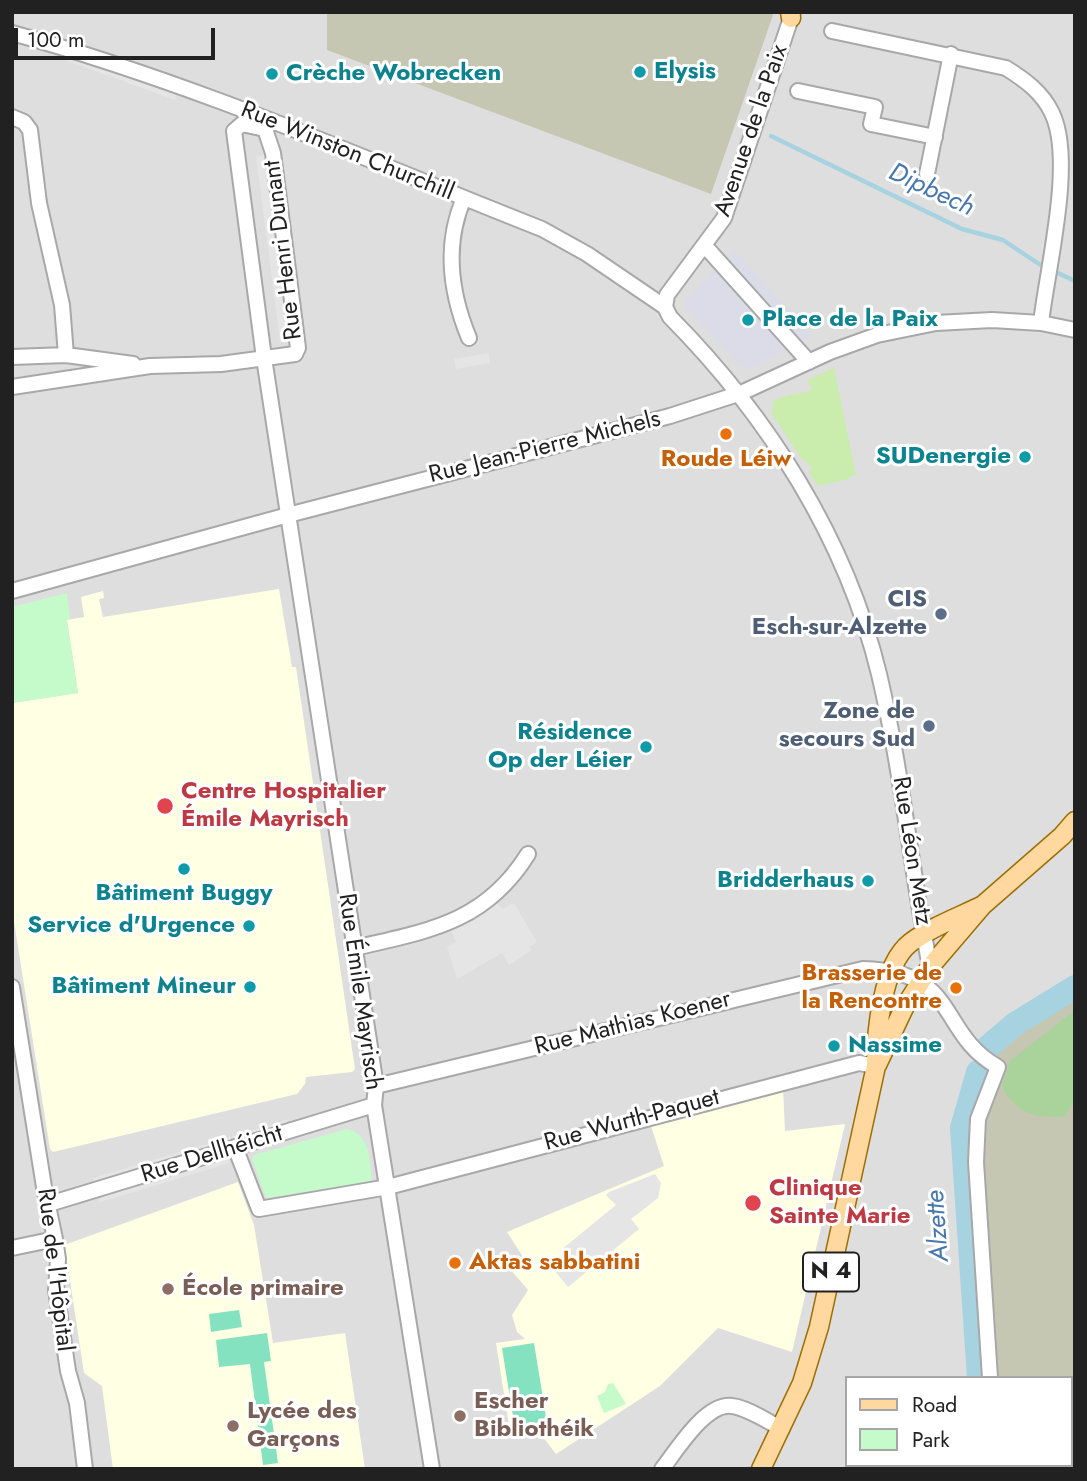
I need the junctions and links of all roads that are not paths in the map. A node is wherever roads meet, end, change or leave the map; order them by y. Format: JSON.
{"nodes":[{"id":1,"x":791,"y":14,"type":"edge"},
{"id":2,"x":832,"y":31,"type":"dead end"},
{"id":3,"x":12,"y":33,"type":"edge"},
{"id":4,"x":951,"y":54,"type":"junction"},
{"id":5,"x":798,"y":91,"type":"dead end"},
{"id":6,"x":12,"y":117,"type":"edge"},
{"id":7,"x":935,"y":137,"type":"junction"},
{"id":8,"x":928,"y":174,"type":"dead end"},
{"id":9,"x":464,"y":198,"type":"junction"},
{"id":10,"x":705,"y":246,"type":"junction"},
{"id":11,"x":665,"y":307,"type":"junction"},
{"id":12,"x":1041,"y":323,"type":"junction"},
{"id":13,"x":1075,"y":330,"type":"edge"},
{"id":14,"x":469,"y":338,"type":"dead end"},
{"id":15,"x":66,"y":355,"type":"junction"},
{"id":16,"x":12,"y":357,"type":"edge"},
{"id":17,"x":264,"y":358,"type":"junction"},
{"id":18,"x":809,"y":362,"type":"junction"},
{"id":19,"x":150,"y":366,"type":"junction"},
{"id":20,"x":12,"y":387,"type":"edge"},
{"id":21,"x":741,"y":393,"type":"junction"},
{"id":22,"x":288,"y":515,"type":"junction"},
{"id":23,"x":12,"y":591,"type":"edge"},
{"id":24,"x":1075,"y":821,"type":"edge"},
{"id":25,"x":528,"y":854,"type":"dead end"},
{"id":26,"x":983,"y":905,"type":"junction"},
{"id":27,"x":923,"y":934,"type":"junction"},
{"id":28,"x":354,"y":948,"type":"junction"},
{"id":29,"x":891,"y":971,"type":"junction"},
{"id":30,"x":925,"y":974,"type":"junction"},
{"id":31,"x":12,"y":987,"type":"edge"},
{"id":32,"x":876,"y":1066,"type":"junction"},
{"id":33,"x":376,"y":1086,"type":"junction"},
{"id":34,"x":374,"y":1105,"type":"junction"},
{"id":35,"x":235,"y":1147,"type":"junction"},
{"id":36,"x":388,"y":1187,"type":"junction"},
{"id":37,"x":50,"y":1204,"type":"junction"},
{"id":38,"x":55,"y":1240,"type":"junction"},
{"id":39,"x":12,"y":1248,"type":"edge"},
{"id":40,"x":990,"y":1376,"type":"edge"},
{"id":41,"x":782,"y":1429,"type":"junction"},
{"id":42,"x":85,"y":1469,"type":"edge"},
{"id":43,"x":432,"y":1469,"type":"edge"},
{"id":44,"x":662,"y":1469,"type":"edge"},
{"id":45,"x":761,"y":1469,"type":"edge"}],
"edges":[{"from":1,"to":10,"type":"street","name":"Avenue de la Paix"},
{"from":2,"to":4,"type":"street"},
{"from":3,"to":9,"type":"street","name":"Rue Winston Churchill"},
{"from":4,"to":7,"type":"street"},
{"from":4,"to":12,"type":"street"},
{"from":5,"to":7,"type":"street"},
{"from":6,"to":15,"type":"street"},
{"from":7,"to":8,"type":"street"},
{"from":9,"to":11,"type":"street","name":"Rue Winston Churchill"},
{"from":9,"to":14,"type":"street"},
{"from":10,"to":11,"type":"street"},
{"from":10,"to":18,"type":"street"},
{"from":11,"to":21,"type":"street"},
{"from":12,"to":13,"type":"street","name":"Rue Jean-Pierre Michels"},
{"from":12,"to":18,"type":"street","name":"Rue Jean-Pierre Michels"},
{"from":15,"to":16,"type":"street"},
{"from":15,"to":19,"type":"street"},
{"from":17,"to":17,"type":"street","name":"Rue Henri Dunant"},
{"from":17,"to":19,"type":"street"},
{"from":17,"to":22,"type":"street","name":"Rue Henri Dunant"},
{"from":18,"to":21,"type":"street","name":"Rue Jean-Pierre Michels"},
{"from":19,"to":20,"type":"street"},
{"from":21,"to":22,"type":"street","name":"Rue Jean-Pierre Michels"},
{"from":21,"to":27,"type":"street","name":"Rue Léon Metz"},
{"from":22,"to":23,"type":"street","name":"Rue Jean-Pierre Michels"},
{"from":22,"to":28,"type":"street","name":"Rue Émile Mayrisch"},
{"from":24,"to":26,"type":"main road","number":"N 4"},
{"from":25,"to":28,"type":"street"},
{"from":26,"to":27,"type":"main road","number":"N 4"},
{"from":26,"to":30,"type":"main road","number":"N 4"},
{"from":27,"to":29,"type":"main road","number":"N 4"},
{"from":27,"to":30,"type":"street","name":"Rue Léon Metz"},
{"from":28,"to":33,"type":"street","name":"Rue Émile Mayrisch"},
{"from":29,"to":30,"type":"street","name":"Rue Mathias Koener"},
{"from":29,"to":32,"type":"main road","number":"N 4"},
{"from":29,"to":33,"type":"street","name":"Rue Mathias Koener"},
{"from":30,"to":32,"type":"main road","number":"N 4"},
{"from":30,"to":40,"type":"street"},
{"from":31,"to":37,"type":"street","name":"Rue de l'Hôpital"},
{"from":32,"to":36,"type":"street","name":"Rue Wurth-Paquet"},
{"from":32,"to":41,"type":"main road","number":"N 4"},
{"from":33,"to":34,"type":"street","name":"Rue Émile Mayrisch"},
{"from":34,"to":35,"type":"street","name":"Rue Dellhéicht"},
{"from":34,"to":36,"type":"street","name":"Rue Émile Mayrisch"},
{"from":35,"to":36,"type":"street","name":"Rue Wurth-Paquet"},
{"from":35,"to":37,"type":"street","name":"Rue Dellhéicht"},
{"from":36,"to":43,"type":"street","name":"Rue Émile Mayrisch"},
{"from":37,"to":38,"type":"street","name":"Rue de l'Hôpital"},
{"from":38,"to":39,"type":"street"},
{"from":38,"to":42,"type":"street","name":"Rue de l'Hôpital"},
{"from":41,"to":44,"type":"street"},
{"from":41,"to":45,"type":"main road","number":"N 4"}]}
